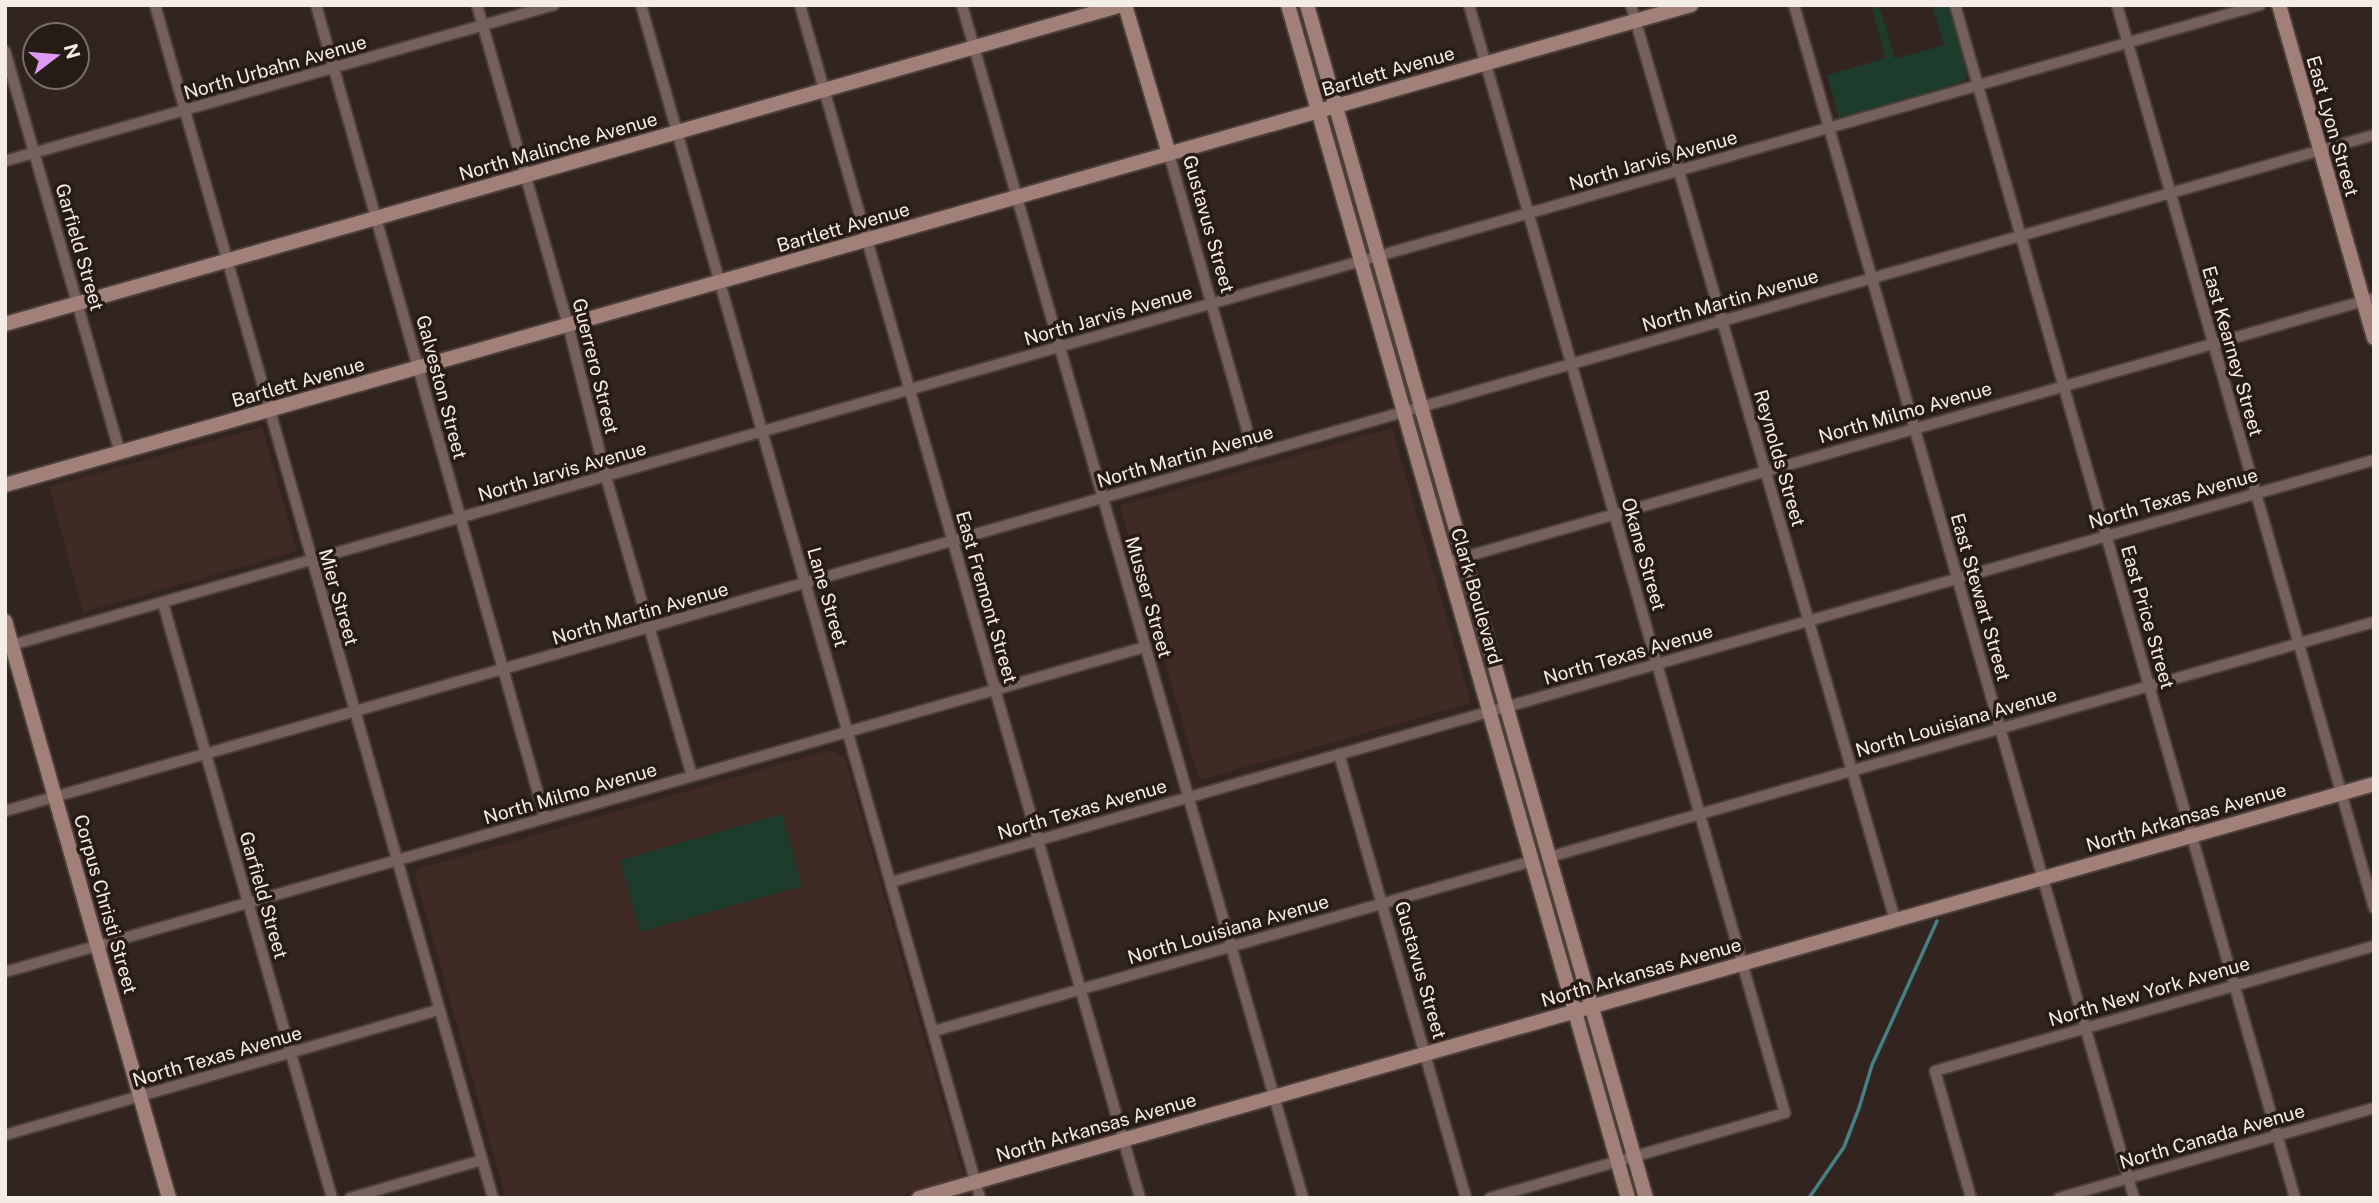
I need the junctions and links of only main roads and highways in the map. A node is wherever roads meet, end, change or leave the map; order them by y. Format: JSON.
{"nodes":[{"id":1,"x":1124,"y":5,"type":"edge"},
{"id":2,"x":1288,"y":5,"type":"edge"},
{"id":3,"x":1307,"y":5,"type":"edge"},
{"id":4,"x":1691,"y":5,"type":"edge"},
{"id":5,"x":2279,"y":5,"type":"edge"},
{"id":6,"x":1335,"y":107,"type":"junction"},
{"id":7,"x":1318,"y":111,"type":"junction"},
{"id":8,"x":1169,"y":154,"type":"junction"},
{"id":9,"x":2368,"y":299,"type":"edge"},
{"id":10,"x":5,"y":324,"type":"edge"},
{"id":11,"x":2374,"y":338,"type":"edge"},
{"id":12,"x":5,"y":485,"type":"edge"},
{"id":13,"x":5,"y":621,"type":"edge"},
{"id":14,"x":9,"y":647,"type":"edge"},
{"id":15,"x":2374,"y":784,"type":"edge"},
{"id":16,"x":1591,"y":1006,"type":"junction"},
{"id":17,"x":1575,"y":1011,"type":"junction"},
{"id":18,"x":169,"y":1198,"type":"edge"},
{"id":19,"x":919,"y":1198,"type":"edge"},
{"id":20,"x":1628,"y":1198,"type":"edge"},
{"id":21,"x":1647,"y":1198,"type":"edge"}],
"edges":[{"from":1,"to":8,"type":"main road","name":"Gustavus Street"},
{"from":1,"to":10,"type":"main road","name":"North Malinche Avenue"},
{"from":2,"to":7,"type":"main road","name":"Clark Boulevard"},
{"from":3,"to":6,"type":"main road","name":"Clark Boulevard"},
{"from":4,"to":6,"type":"main road","name":"Bartlett Avenue"},
{"from":5,"to":9,"type":"main road","name":"East Lyon Street"},
{"from":6,"to":7,"type":"main road","name":"Bartlett Avenue"},
{"from":6,"to":16,"type":"main road","name":"Clark Boulevard"},
{"from":7,"to":8,"type":"main road","name":"Bartlett Avenue"},
{"from":7,"to":17,"type":"main road","name":"Clark Boulevard"},
{"from":8,"to":12,"type":"main road","name":"Bartlett Avenue"},
{"from":9,"to":11,"type":"main road","name":"East Lyon Street"},
{"from":13,"to":14,"type":"main road","name":"Corpus Christi Street"},
{"from":14,"to":18,"type":"main road","name":"Corpus Christi Street"},
{"from":15,"to":16,"type":"main road","name":"North Arkansas Avenue"},
{"from":16,"to":17,"type":"main road","name":"North Arkansas Avenue"},
{"from":16,"to":21,"type":"main road","name":"Clark Boulevard"},
{"from":17,"to":19,"type":"main road","name":"North Arkansas Avenue"},
{"from":17,"to":20,"type":"main road","name":"Clark Boulevard"}]}
